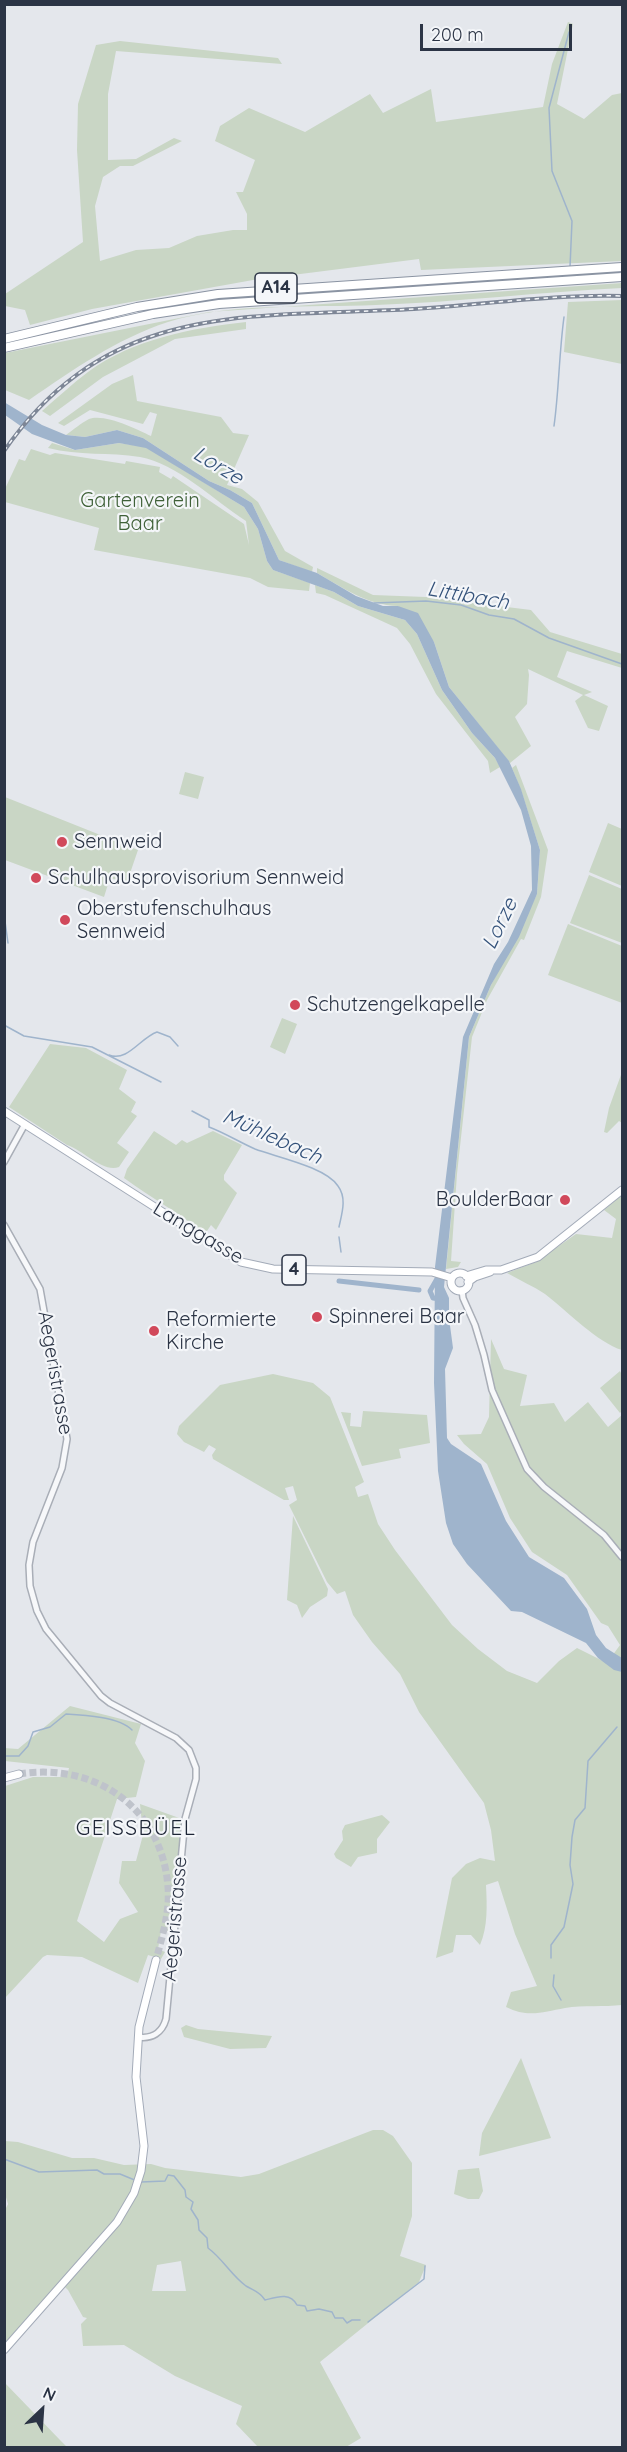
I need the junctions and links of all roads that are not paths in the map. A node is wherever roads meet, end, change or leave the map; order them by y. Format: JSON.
{"nodes":[{"id":1,"x":622,"y":267,"type":"edge"},
{"id":2,"x":622,"y":277,"type":"edge"},
{"id":3,"x":4,"y":339,"type":"edge"},
{"id":4,"x":4,"y":348,"type":"edge"},
{"id":5,"x":4,"y":1111,"type":"edge"},
{"id":6,"x":25,"y":1124,"type":"junction"},
{"id":7,"x":4,"y":1162,"type":"edge"},
{"id":8,"x":622,"y":1190,"type":"edge"},
{"id":9,"x":4,"y":1225,"type":"edge"},
{"id":10,"x":449,"y":1277,"type":"junction"},
{"id":11,"x":467,"y":1279,"type":"junction"},
{"id":12,"x":462,"y":1290,"type":"junction"},
{"id":13,"x":622,"y":1557,"type":"edge"},
{"id":14,"x":19,"y":1774,"type":"tunnel mouth"},
{"id":15,"x":4,"y":1778,"type":"edge"},
{"id":16,"x":156,"y":1960,"type":"tunnel mouth"},
{"id":17,"x":138,"y":2037,"type":"junction"},
{"id":18,"x":4,"y":2350,"type":"edge"}],
"edges":[{"from":1,"to":3,"type":"highway","number":"A14"},
{"from":2,"to":4,"type":"highway","number":"A14"},
{"from":5,"to":6,"type":"main road","name":"Langgasse","number":"4"},
{"from":6,"to":7,"type":"street"},
{"from":6,"to":10,"type":"main road","name":"Langgasse","number":"4"},
{"from":8,"to":11,"type":"main road"},
{"from":9,"to":17,"type":"street","name":"Aegeristrasse"},
{"from":10,"to":11,"type":"main road"},
{"from":10,"to":12,"type":"main road"},
{"from":11,"to":12,"type":"main road"},
{"from":12,"to":13,"type":"street"},
{"from":14,"to":15,"type":"main road"},
{"from":16,"to":17,"type":"main road"},
{"from":17,"to":18,"type":"main road"}]}
